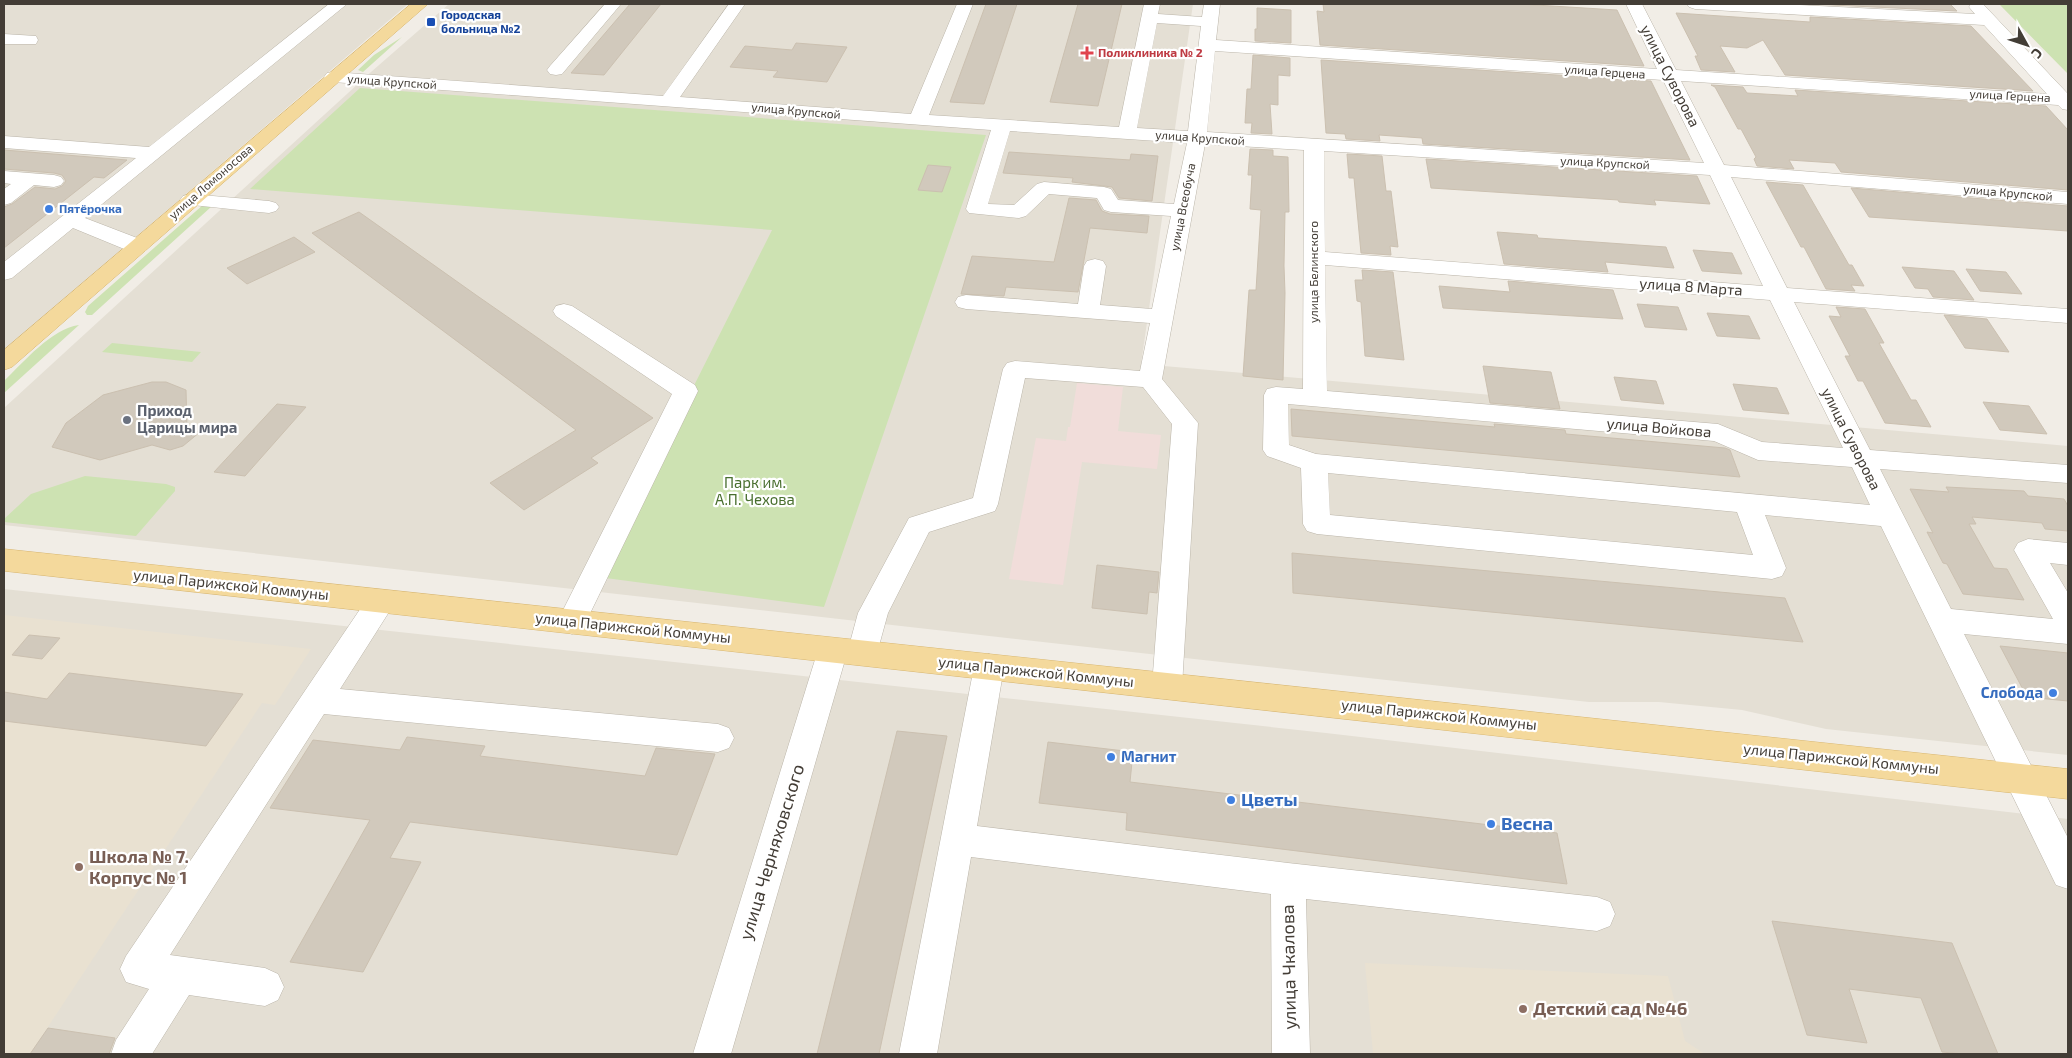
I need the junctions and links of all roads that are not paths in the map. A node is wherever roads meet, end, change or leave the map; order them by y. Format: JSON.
{"nodes":[{"id":1,"x":339,"y":4,"type":"edge"},
{"id":2,"x":420,"y":4,"type":"edge"},
{"id":3,"x":613,"y":4,"type":"edge"},
{"id":4,"x":737,"y":4,"type":"edge"},
{"id":5,"x":965,"y":4,"type":"edge"},
{"id":6,"x":1634,"y":4,"type":"edge"},
{"id":7,"x":1695,"y":4,"type":"edge"},
{"id":8,"x":1973,"y":4,"type":"edge"},
{"id":9,"x":1150,"y":11,"type":"edge"},
{"id":10,"x":1211,"y":13,"type":"edge"},
{"id":11,"x":1989,"y":20,"type":"junction"},
{"id":12,"x":4,"y":38,"type":"edge"},
{"id":13,"x":30,"y":40,"type":"dead end"},
{"id":14,"x":1207,"y":45,"type":"junction"},
{"id":15,"x":556,"y":70,"type":"dead end"},
{"id":16,"x":1670,"y":76,"type":"junction"},
{"id":17,"x":332,"y":77,"type":"junction"},
{"id":18,"x":668,"y":101,"type":"junction"},
{"id":19,"x":2066,"y":102,"type":"edge"},
{"id":20,"x":918,"y":120,"type":"junction"},
{"id":21,"x":1002,"y":126,"type":"junction"},
{"id":22,"x":1127,"y":133,"type":"junction"},
{"id":23,"x":1197,"y":138,"type":"junction"},
{"id":24,"x":4,"y":142,"type":"edge"},
{"id":25,"x":1314,"y":146,"type":"junction"},
{"id":26,"x":153,"y":153,"type":"junction"},
{"id":27,"x":1717,"y":170,"type":"junction"},
{"id":28,"x":4,"y":177,"type":"edge"},
{"id":29,"x":30,"y":180,"type":"junction"},
{"id":30,"x":54,"y":181,"type":"dead end"},
{"id":31,"x":2068,"y":198,"type":"edge"},
{"id":32,"x":4,"y":199,"type":"edge"},
{"id":33,"x":190,"y":200,"type":"junction"},
{"id":34,"x":269,"y":206,"type":"dead end"},
{"id":35,"x":1182,"y":211,"type":"junction"},
{"id":36,"x":70,"y":220,"type":"junction"},
{"id":37,"x":137,"y":246,"type":"junction"},
{"id":38,"x":1314,"y":258,"type":"junction"},
{"id":39,"x":1095,"y":266,"type":"dead end"},
{"id":40,"x":4,"y":273,"type":"edge"},
{"id":41,"x":1779,"y":294,"type":"junction"},
{"id":42,"x":966,"y":302,"type":"dead end"},
{"id":43,"x":564,"y":311,"type":"dead end"},
{"id":44,"x":1088,"y":311,"type":"junction"},
{"id":45,"x":2068,"y":316,"type":"edge"},
{"id":46,"x":1162,"y":317,"type":"junction"},
{"id":47,"x":4,"y":362,"type":"edge"},
{"id":48,"x":1150,"y":380,"type":"junction"},
{"id":49,"x":1315,"y":398,"type":"junction"},
{"id":50,"x":1861,"y":459,"type":"junction"},
{"id":51,"x":1314,"y":463,"type":"junction"},
{"id":52,"x":2068,"y":474,"type":"edge"},
{"id":53,"x":1747,"y":503,"type":"junction"},
{"id":54,"x":1890,"y":517,"type":"junction"},
{"id":55,"x":2068,"y":554,"type":"edge"},
{"id":56,"x":4,"y":560,"type":"edge"},
{"id":57,"x":381,"y":601,"type":"junction"},
{"id":58,"x":2068,"y":618,"type":"edge"},
{"id":59,"x":1942,"y":620,"type":"junction"},
{"id":60,"x":572,"y":622,"type":"junction"},
{"id":61,"x":2068,"y":632,"type":"edge"},
{"id":62,"x":848,"y":651,"type":"junction"},
{"id":63,"x":989,"y":667,"type":"junction"},
{"id":64,"x":1167,"y":686,"type":"junction"},
{"id":65,"x":315,"y":700,"type":"junction"},
{"id":66,"x":718,"y":738,"type":"dead end"},
{"id":67,"x":2021,"y":778,"type":"junction"},
{"id":68,"x":2068,"y":784,"type":"edge"},
{"id":69,"x":958,"y":840,"type":"junction"},
{"id":70,"x":2068,"y":873,"type":"edge"},
{"id":71,"x":1288,"y":880,"type":"junction"},
{"id":72,"x":1597,"y":914,"type":"dead end"},
{"id":73,"x":180,"y":975,"type":"junction"},
{"id":74,"x":265,"y":987,"type":"dead end"},
{"id":75,"x":130,"y":1054,"type":"edge"},
{"id":76,"x":712,"y":1054,"type":"edge"},
{"id":77,"x":918,"y":1054,"type":"edge"},
{"id":78,"x":1291,"y":1054,"type":"edge"}],
"edges":[{"from":1,"to":26,"type":"street"},
{"from":2,"to":17,"type":"main road","name":"улица Ломоносова"},
{"from":3,"to":15,"type":"street"},
{"from":4,"to":18,"type":"street"},
{"from":5,"to":20,"type":"street"},
{"from":6,"to":16,"type":"street","name":"улица Суворова"},
{"from":7,"to":11,"type":"street"},
{"from":8,"to":11,"type":"street"},
{"from":9,"to":10,"type":"street"},
{"from":9,"to":22,"type":"street"},
{"from":10,"to":14,"type":"street","name":"улица Всеобуча"},
{"from":11,"to":19,"type":"street"},
{"from":12,"to":13,"type":"street"},
{"from":14,"to":16,"type":"street","name":"улица Герцена"},
{"from":14,"to":23,"type":"street","name":"улица Всеобуча"},
{"from":16,"to":19,"type":"street","name":"улица Герцена"},
{"from":16,"to":27,"type":"street","name":"улица Суворова"},
{"from":17,"to":18,"type":"street","name":"улица Крупской"},
{"from":17,"to":33,"type":"main road","name":"улица Ломоносова"},
{"from":18,"to":20,"type":"street","name":"улица Крупской"},
{"from":20,"to":21,"type":"street","name":"улица Крупской"},
{"from":21,"to":22,"type":"street","name":"улица Крупской"},
{"from":21,"to":35,"type":"street"},
{"from":22,"to":23,"type":"street","name":"улица Крупской"},
{"from":23,"to":25,"type":"street","name":"улица Крупской"},
{"from":23,"to":35,"type":"street","name":"улица Всеобуча"},
{"from":24,"to":26,"type":"street"},
{"from":25,"to":27,"type":"street","name":"улица Крупской"},
{"from":25,"to":38,"type":"street","name":"улица Белинского"},
{"from":26,"to":36,"type":"street"},
{"from":27,"to":31,"type":"street","name":"улица Крупской"},
{"from":27,"to":41,"type":"street","name":"улица Суворова"},
{"from":28,"to":29,"type":"street"},
{"from":29,"to":30,"type":"street"},
{"from":29,"to":32,"type":"street"},
{"from":33,"to":34,"type":"street"},
{"from":33,"to":37,"type":"main road","name":"улица Ломоносова"},
{"from":35,"to":46,"type":"street","name":"улица Всеобуча"},
{"from":36,"to":37,"type":"street"},
{"from":36,"to":40,"type":"street"},
{"from":37,"to":47,"type":"main road","name":"улица Ломоносова"},
{"from":38,"to":41,"type":"street","name":"улица 8 Марта"},
{"from":38,"to":49,"type":"street","name":"улица Белинского"},
{"from":39,"to":44,"type":"street"},
{"from":41,"to":45,"type":"street","name":"улица 8 Марта"},
{"from":41,"to":50,"type":"street","name":"улица Суворова"},
{"from":42,"to":44,"type":"street"},
{"from":43,"to":60,"type":"street"},
{"from":44,"to":46,"type":"street"},
{"from":46,"to":48,"type":"street","name":"улица Всеобуча"},
{"from":48,"to":62,"type":"street","name":"улица Черняховского"},
{"from":48,"to":64,"type":"street"},
{"from":49,"to":50,"type":"street","name":"улица Войкова"},
{"from":49,"to":51,"type":"street","name":"улица Войкова"},
{"from":50,"to":52,"type":"street","name":"улица Войкова"},
{"from":50,"to":54,"type":"street","name":"улица Суворова"},
{"from":51,"to":53,"type":"street"},
{"from":51,"to":53,"type":"street"},
{"from":53,"to":54,"type":"street"},
{"from":54,"to":59,"type":"street","name":"улица Суворова"},
{"from":55,"to":58,"type":"street"},
{"from":56,"to":57,"type":"main road","name":"улица Парижской Коммуны"},
{"from":57,"to":60,"type":"main road","name":"улица Парижской Коммуны"},
{"from":57,"to":65,"type":"street"},
{"from":59,"to":61,"type":"street"},
{"from":59,"to":67,"type":"street","name":"улица Суворова"},
{"from":60,"to":62,"type":"main road","name":"улица Парижской Коммуны"},
{"from":62,"to":63,"type":"main road","name":"улица Парижской Коммуны"},
{"from":62,"to":76,"type":"street","name":"улица Черняховского"},
{"from":63,"to":64,"type":"main road","name":"улица Парижской Коммуны"},
{"from":63,"to":69,"type":"street"},
{"from":64,"to":67,"type":"main road","name":"улица Парижской Коммуны"},
{"from":65,"to":66,"type":"street"},
{"from":65,"to":73,"type":"street"},
{"from":67,"to":68,"type":"main road","name":"улица Парижской Коммуны"},
{"from":67,"to":70,"type":"street","name":"улица Суворова"},
{"from":69,"to":71,"type":"street"},
{"from":69,"to":77,"type":"street"},
{"from":71,"to":72,"type":"street"},
{"from":71,"to":78,"type":"street","name":"улица Чкалова"},
{"from":73,"to":74,"type":"street"},
{"from":73,"to":75,"type":"street"}]}
